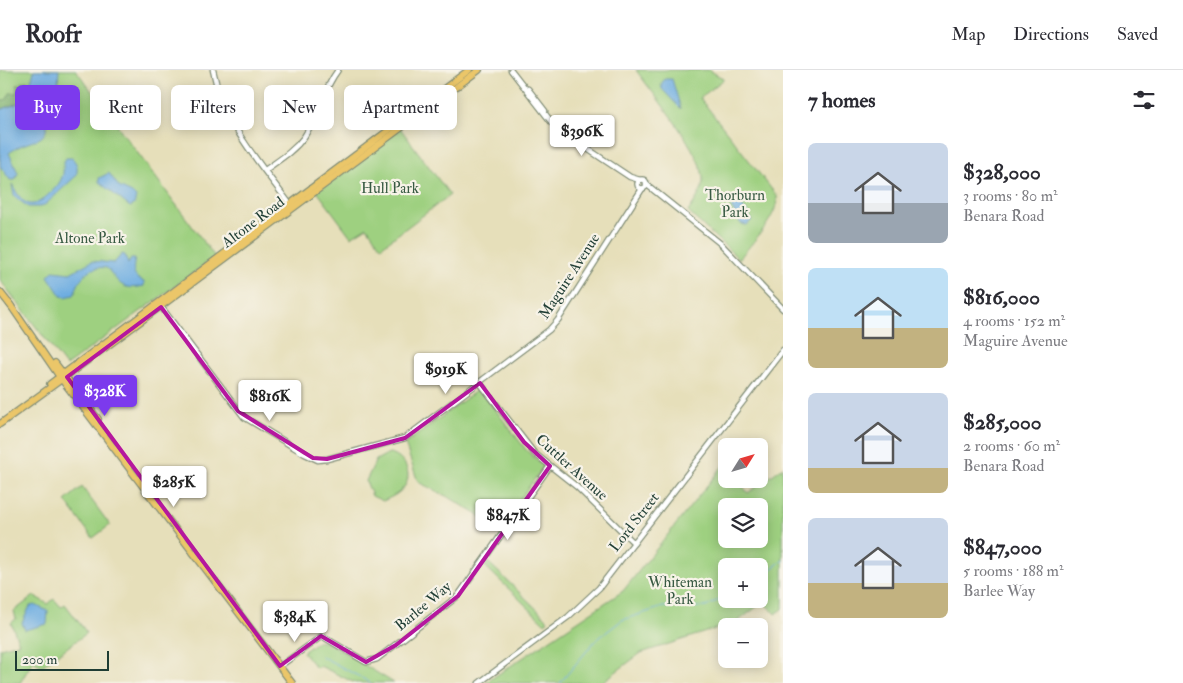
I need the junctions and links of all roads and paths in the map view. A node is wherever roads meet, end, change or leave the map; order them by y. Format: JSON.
{"nodes":[{"id":1,"x":213,"y":70,"type":"edge"},
{"id":2,"x":338,"y":70,"type":"edge"},
{"id":3,"x":469,"y":70,"type":"edge"},
{"id":4,"x":479,"y":70,"type":"edge"},
{"id":5,"x":512,"y":70,"type":"edge"},
{"id":6,"x":265,"y":170,"type":"junction"},
{"id":7,"x":640,"y":186,"type":"junction"},
{"id":8,"x":653,"y":191,"type":"junction"},
{"id":9,"x":291,"y":206,"type":"junction"},
{"id":10,"x":0,"y":292,"type":"edge"},
{"id":11,"x":159,"y":305,"type":"junction"},
{"id":12,"x":783,"y":309,"type":"edge"},
{"id":13,"x":783,"y":350,"type":"edge"},
{"id":14,"x":63,"y":376,"type":"junction"},
{"id":15,"x":480,"y":382,"type":"junction"},
{"id":16,"x":0,"y":424,"type":"edge"},
{"id":17,"x":550,"y":466,"type":"junction"},
{"id":18,"x":634,"y":543,"type":"junction"},
{"id":19,"x":280,"y":666,"type":"junction"},
{"id":20,"x":292,"y":683,"type":"edge"},
{"id":21,"x":479,"y":683,"type":"edge"}],
"edges":[{"from":1,"to":6,"type":"street"},
{"from":2,"to":6,"type":"street"},
{"from":3,"to":9,"type":"main road","name":"Altone Road"},
{"from":4,"to":9,"type":"main road","name":"Altone Road"},
{"from":5,"to":7,"type":"street"},
{"from":6,"to":9,"type":"street"},
{"from":7,"to":8,"type":"street"},
{"from":7,"to":8,"type":"street","name":"Maguire Avenue"},
{"from":7,"to":15,"type":"street","name":"Maguire Avenue"},
{"from":8,"to":12,"type":"street"},
{"from":9,"to":11,"type":"main road","name":"Altone Road"},
{"from":10,"to":14,"type":"main road"},
{"from":11,"to":14,"type":"main road","name":"Altone Road"},
{"from":11,"to":15,"type":"street","name":"Maguire Avenue"},
{"from":13,"to":18,"type":"street","name":"Lord Street"},
{"from":14,"to":16,"type":"main road","name":"Altone Road"},
{"from":14,"to":19,"type":"main road"},
{"from":15,"to":17,"type":"street","name":"Cuttler Avenue"},
{"from":17,"to":18,"type":"street","name":"Cuttler Avenue"},
{"from":17,"to":19,"type":"street","name":"Barlee Way"},
{"from":18,"to":21,"type":"street","name":"Lord Street"},
{"from":19,"to":20,"type":"main road"}]}
